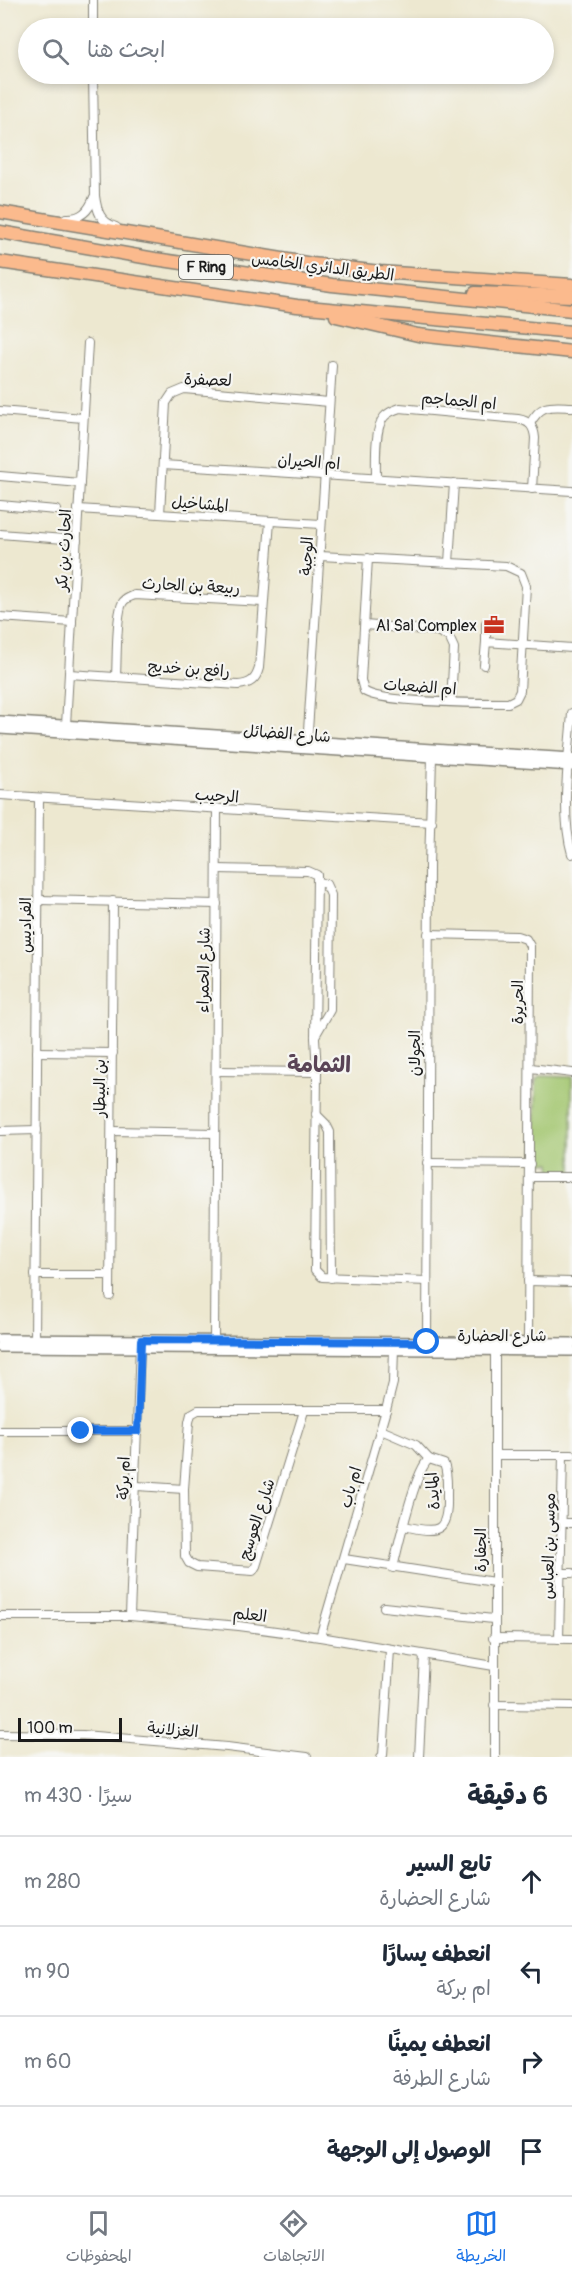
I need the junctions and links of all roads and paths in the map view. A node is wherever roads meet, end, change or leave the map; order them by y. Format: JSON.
{"nodes":[{"id":1,"x":93,"y":0,"type":"edge"},
{"id":2,"x":93,"y":18,"type":"edge"},
{"id":3,"x":93,"y":84,"type":"edge"},
{"id":4,"x":94,"y":196,"type":"junction"},
{"id":5,"x":0,"y":210,"type":"edge"},
{"id":6,"x":0,"y":232,"type":"edge"},
{"id":7,"x":171,"y":242,"type":"junction"},
{"id":8,"x":0,"y":262,"type":"edge"},
{"id":9,"x":572,"y":285,"type":"edge"},
{"id":10,"x":414,"y":294,"type":"junction"},
{"id":11,"x":572,"y":296,"type":"edge"},
{"id":12,"x":297,"y":306,"type":"junction"},
{"id":13,"x":572,"y":310,"type":"edge"},
{"id":14,"x":572,"y":332,"type":"edge"},
{"id":15,"x":88,"y":343,"type":"dead end"},
{"id":16,"x":572,"y":352,"type":"edge"},
{"id":17,"x":332,"y":365,"type":"dead end"},
{"id":18,"x":329,"y":402,"type":"junction"},
{"id":19,"x":572,"y":407,"type":"edge"},
{"id":20,"x":0,"y":411,"type":"edge"},
{"id":21,"x":83,"y":418,"type":"junction"},
{"id":22,"x":530,"y":423,"type":"junction"},
{"id":23,"x":163,"y":465,"type":"junction"},
{"id":24,"x":0,"y":476,"type":"edge"},
{"id":25,"x":323,"y":476,"type":"junction"},
{"id":26,"x":376,"y":478,"type":"junction"},
{"id":27,"x":80,"y":483,"type":"junction"},
{"id":28,"x":454,"y":483,"type":"junction"},
{"id":29,"x":532,"y":489,"type":"junction"},
{"id":30,"x":572,"y":491,"type":"edge"},
{"id":31,"x":0,"y":505,"type":"edge"},
{"id":32,"x":78,"y":508,"type":"junction"},
{"id":33,"x":56,"y":510,"type":"dead end"},
{"id":34,"x":160,"y":514,"type":"junction"},
{"id":35,"x":270,"y":521,"type":"junction"},
{"id":36,"x":321,"y":524,"type":"junction"},
{"id":37,"x":0,"y":534,"type":"edge"},
{"id":38,"x":77,"y":540,"type":"junction"},
{"id":39,"x":320,"y":556,"type":"junction"},
{"id":40,"x":368,"y":558,"type":"junction"},
{"id":41,"x":449,"y":563,"type":"junction"},
{"id":42,"x":263,"y":602,"type":"junction"},
{"id":43,"x":0,"y":617,"type":"edge"},
{"id":44,"x":72,"y":622,"type":"junction"},
{"id":45,"x":486,"y":622,"type":"dead end"},
{"id":46,"x":365,"y":625,"type":"junction"},
{"id":47,"x":486,"y":642,"type":"junction"},
{"id":48,"x":523,"y":645,"type":"junction"},
{"id":49,"x":572,"y":648,"type":"edge"},
{"id":50,"x":484,"y":664,"type":"dead end"},
{"id":51,"x":69,"y":674,"type":"junction"},
{"id":52,"x":116,"y":676,"type":"junction"},
{"id":53,"x":451,"y":702,"type":"junction"},
{"id":54,"x":572,"y":713,"type":"edge"},
{"id":55,"x":0,"y":721,"type":"edge"},
{"id":56,"x":66,"y":725,"type":"junction"},
{"id":57,"x":0,"y":729,"type":"edge"},
{"id":58,"x":34,"y":731,"type":"junction"},
{"id":59,"x":307,"y":745,"type":"junction"},
{"id":60,"x":466,"y":750,"type":"junction"},
{"id":61,"x":432,"y":757,"type":"junction"},
{"id":62,"x":571,"y":762,"type":"edge"},
{"id":63,"x":0,"y":795,"type":"edge"},
{"id":64,"x":39,"y":798,"type":"junction"},
{"id":65,"x":218,"y":808,"type":"junction"},
{"id":66,"x":432,"y":822,"type":"junction"},
{"id":67,"x":571,"y":841,"type":"edge"},
{"id":68,"x":572,"y":854,"type":"edge"},
{"id":69,"x":218,"y":869,"type":"junction"},
{"id":70,"x":318,"y":882,"type":"junction"},
{"id":71,"x":39,"y":900,"type":"junction"},
{"id":72,"x":113,"y":901,"type":"junction"},
{"id":73,"x":218,"y":904,"type":"junction"},
{"id":74,"x":429,"y":934,"type":"junction"},
{"id":75,"x":315,"y":1038,"type":"junction"},
{"id":76,"x":37,"y":1052,"type":"junction"},
{"id":77,"x":113,"y":1053,"type":"junction"},
{"id":78,"x":531,"y":1068,"type":"junction"},
{"id":79,"x":216,"y":1071,"type":"junction"},
{"id":80,"x":317,"y":1072,"type":"junction"},
{"id":81,"x":572,"y":1073,"type":"edge"},
{"id":82,"x":316,"y":1114,"type":"junction"},
{"id":83,"x":37,"y":1130,"type":"junction"},
{"id":84,"x":0,"y":1131,"type":"edge"},
{"id":85,"x":112,"y":1131,"type":"junction"},
{"id":86,"x":215,"y":1133,"type":"junction"},
{"id":87,"x":427,"y":1163,"type":"junction"},
{"id":88,"x":530,"y":1164,"type":"junction"},
{"id":89,"x":530,"y":1177,"type":"junction"},
{"id":90,"x":572,"y":1177,"type":"edge"},
{"id":91,"x":35,"y":1275,"type":"junction"},
{"id":92,"x":110,"y":1275,"type":"junction"},
{"id":93,"x":331,"y":1278,"type":"junction"},
{"id":94,"x":427,"y":1281,"type":"junction"},
{"id":95,"x":528,"y":1281,"type":"junction"},
{"id":96,"x":572,"y":1282,"type":"edge"},
{"id":97,"x":110,"y":1296,"type":"dead end"},
{"id":98,"x":0,"y":1339,"type":"edge"},
{"id":99,"x":35,"y":1343,"type":"junction"},
{"id":100,"x":572,"y":1343,"type":"edge"},
{"id":101,"x":140,"y":1344,"type":"junction"},
{"id":102,"x":214,"y":1344,"type":"junction"},
{"id":103,"x":394,"y":1346,"type":"junction"},
{"id":104,"x":427,"y":1346,"type":"junction"},
{"id":105,"x":495,"y":1346,"type":"junction"},
{"id":106,"x":0,"y":1347,"type":"edge"},
{"id":107,"x":528,"y":1347,"type":"junction"},
{"id":108,"x":572,"y":1351,"type":"edge"},
{"id":109,"x":386,"y":1410,"type":"junction"},
{"id":110,"x":304,"y":1411,"type":"junction"},
{"id":111,"x":381,"y":1430,"type":"junction"},
{"id":112,"x":0,"y":1431,"type":"edge"},
{"id":113,"x":138,"y":1431,"type":"junction"},
{"id":114,"x":495,"y":1455,"type":"junction"},
{"id":115,"x":568,"y":1455,"type":"edge"},
{"id":116,"x":429,"y":1459,"type":"junction"},
{"id":117,"x":136,"y":1486,"type":"junction"},
{"id":118,"x":184,"y":1489,"type":"junction"},
{"id":119,"x":561,"y":1523,"type":"junction"},
{"id":120,"x":572,"y":1523,"type":"edge"},
{"id":121,"x":404,"y":1526,"type":"junction"},
{"id":122,"x":344,"y":1559,"type":"junction"},
{"id":123,"x":393,"y":1568,"type":"junction"},
{"id":124,"x":560,"y":1573,"type":"junction"},
{"id":125,"x":572,"y":1573,"type":"edge"},
{"id":126,"x":494,"y":1582,"type":"junction"},
{"id":127,"x":384,"y":1607,"type":"dead end"},
{"id":128,"x":0,"y":1616,"type":"edge"},
{"id":129,"x":130,"y":1616,"type":"junction"},
{"id":130,"x":494,"y":1619,"type":"junction"},
{"id":131,"x":320,"y":1637,"type":"junction"},
{"id":132,"x":493,"y":1638,"type":"junction"},
{"id":133,"x":559,"y":1639,"type":"junction"},
{"id":134,"x":572,"y":1639,"type":"edge"},
{"id":135,"x":390,"y":1650,"type":"junction"},
{"id":136,"x":424,"y":1656,"type":"junction"},
{"id":137,"x":494,"y":1666,"type":"junction"},
{"id":138,"x":494,"y":1705,"type":"junction"},
{"id":139,"x":572,"y":1706,"type":"edge"},
{"id":140,"x":0,"y":1734,"type":"edge"},
{"id":141,"x":382,"y":1756,"type":"edge"},
{"id":142,"x":307,"y":1757,"type":"edge"},
{"id":143,"x":419,"y":1757,"type":"edge"},
{"id":144,"x":495,"y":1757,"type":"edge"}],
"edges":[{"from":1,"to":2,"type":"street"},
{"from":3,"to":4,"type":"street"},
{"from":4,"to":5,"type":"street"},
{"from":4,"to":7,"type":"street"},
{"from":5,"to":7,"type":"highway"},
{"from":6,"to":10,"type":"highway","name":"الطريق الدائري الخامس","number":"F Ring"},
{"from":7,"to":9,"type":"highway"},
{"from":8,"to":12,"type":"highway","number":"F Ring"},
{"from":10,"to":11,"type":"highway"},
{"from":10,"to":13,"type":"highway","name":"الطريق الدائري الخامس","number":"F Ring"},
{"from":12,"to":14,"type":"highway","number":"F Ring"},
{"from":12,"to":16,"type":"highway"},
{"from":15,"to":21,"type":"street","name":"الحارث بن بكر"},
{"from":17,"to":18,"type":"street","name":"الوجبة"},
{"from":18,"to":23,"type":"street","name":"لعصفرة"},
{"from":18,"to":25,"type":"street","name":"الوجبة"},
{"from":19,"to":22,"type":"street"},
{"from":20,"to":21,"type":"street"},
{"from":21,"to":27,"type":"street","name":"الحارث بن بكر"},
{"from":22,"to":26,"type":"street","name":"ام الجماجم"},
{"from":22,"to":29,"type":"street"},
{"from":23,"to":25,"type":"street","name":"ام الحيران"},
{"from":23,"to":34,"type":"street","name":"لعصفرة"},
{"from":24,"to":27,"type":"street"},
{"from":25,"to":26,"type":"street","name":"ام الحيران"},
{"from":25,"to":36,"type":"street","name":"الوجبة"},
{"from":26,"to":28,"type":"street","name":"ام الحيران"},
{"from":27,"to":32,"type":"street","name":"الحارث بن بكر"},
{"from":28,"to":29,"type":"street","name":"ام الحيران"},
{"from":28,"to":41,"type":"street"},
{"from":29,"to":30,"type":"street","name":"ام الحيران"},
{"from":31,"to":33,"type":"street"},
{"from":32,"to":34,"type":"street","name":"المشاخيل"},
{"from":32,"to":38,"type":"street","name":"الحارث بن بكر"},
{"from":34,"to":35,"type":"street","name":"المشاخيل"},
{"from":35,"to":36,"type":"street","name":"المشاخيل"},
{"from":35,"to":42,"type":"street","name":"رافع بن خديج"},
{"from":36,"to":39,"type":"street","name":"الوجبة"},
{"from":37,"to":38,"type":"street"},
{"from":38,"to":44,"type":"street","name":"الحارث بن بكر"},
{"from":39,"to":40,"type":"street","name":"ام الضعيات"},
{"from":39,"to":59,"type":"street","name":"الوجبة"},
{"from":40,"to":41,"type":"street","name":"ام الضعيات"},
{"from":40,"to":46,"type":"street","name":"ام الضعيات"},
{"from":41,"to":48,"type":"street","name":"ام الضعيات"},
{"from":42,"to":52,"type":"street","name":"ربيعة بن الحارث"},
{"from":42,"to":52,"type":"street","name":"رافع بن خديج"},
{"from":43,"to":44,"type":"street"},
{"from":44,"to":51,"type":"street","name":"الحارث بن بكر"},
{"from":45,"to":47,"type":"street"},
{"from":46,"to":53,"type":"street"},
{"from":46,"to":53,"type":"street","name":"ام الضعيات"},
{"from":47,"to":48,"type":"street"},
{"from":47,"to":50,"type":"street"},
{"from":48,"to":49,"type":"street"},
{"from":48,"to":53,"type":"street","name":"ام الضعيات"},
{"from":51,"to":52,"type":"street","name":"رافع بن خديج"},
{"from":51,"to":56,"type":"street","name":"الحارث بن بكر"},
{"from":54,"to":62,"type":"street"},
{"from":55,"to":56,"type":"street"},
{"from":56,"to":58,"type":"street"},
{"from":56,"to":59,"type":"street"},
{"from":57,"to":58,"type":"street","name":"شارع الفضائل"},
{"from":58,"to":59,"type":"street","name":"شارع الفضائل"},
{"from":59,"to":60,"type":"street"},
{"from":59,"to":61,"type":"street","name":"شارع الفضائل"},
{"from":60,"to":61,"type":"street"},
{"from":60,"to":62,"type":"street"},
{"from":61,"to":62,"type":"street","name":"شارع الفضائل"},
{"from":61,"to":66,"type":"street","name":"الجولان"},
{"from":62,"to":67,"type":"street"},
{"from":63,"to":64,"type":"street","name":"الرحيب"},
{"from":64,"to":65,"type":"street","name":"الرحيب"},
{"from":64,"to":71,"type":"street","name":"الفراديس"},
{"from":65,"to":66,"type":"street","name":"الرحيب"},
{"from":65,"to":69,"type":"street","name":"شارع الحمراء"},
{"from":66,"to":74,"type":"street","name":"الجولان"},
{"from":67,"to":68,"type":"street"},
{"from":69,"to":70,"type":"street"},
{"from":69,"to":73,"type":"street","name":"شارع الحمراء"},
{"from":70,"to":75,"type":"street"},
{"from":70,"to":75,"type":"street"},
{"from":71,"to":72,"type":"street"},
{"from":71,"to":76,"type":"street","name":"الفراديس"},
{"from":72,"to":73,"type":"street"},
{"from":72,"to":77,"type":"street","name":"بن البيطار"},
{"from":73,"to":79,"type":"street","name":"شارع الحمراء"},
{"from":74,"to":78,"type":"street","name":"الحريرة"},
{"from":74,"to":87,"type":"street","name":"الجولان"},
{"from":75,"to":80,"type":"street"},
{"from":76,"to":77,"type":"street"},
{"from":76,"to":83,"type":"street","name":"الفراديس"},
{"from":77,"to":85,"type":"street","name":"بن البيطار"},
{"from":78,"to":81,"type":"street"},
{"from":78,"to":88,"type":"street","name":"الحريرة"},
{"from":79,"to":80,"type":"street"},
{"from":79,"to":86,"type":"street","name":"شارع الحمراء"},
{"from":80,"to":82,"type":"street"},
{"from":82,"to":93,"type":"street"},
{"from":82,"to":93,"type":"street"},
{"from":83,"to":84,"type":"street"},
{"from":83,"to":91,"type":"street","name":"الفراديس"},
{"from":85,"to":86,"type":"street"},
{"from":85,"to":92,"type":"street","name":"بن البيطار"},
{"from":86,"to":102,"type":"street","name":"شارع الحمراء"},
{"from":87,"to":88,"type":"street"},
{"from":87,"to":94,"type":"street","name":"الجولان"},
{"from":88,"to":89,"type":"street","name":"الحريرة"},
{"from":89,"to":90,"type":"street"},
{"from":89,"to":95,"type":"street","name":"الحريرة"},
{"from":91,"to":92,"type":"street"},
{"from":91,"to":99,"type":"street","name":"الفراديس"},
{"from":92,"to":97,"type":"street","name":"بن البيطار"},
{"from":93,"to":94,"type":"street"},
{"from":94,"to":104,"type":"street","name":"الجولان"},
{"from":95,"to":96,"type":"street"},
{"from":95,"to":107,"type":"street","name":"الحريرة"},
{"from":98,"to":99,"type":"street","name":"شارع الحضارة"},
{"from":99,"to":101,"type":"street","name":"شارع الحضارة"},
{"from":99,"to":106,"type":"street","name":"شارع الحضارة"},
{"from":100,"to":107,"type":"street","name":"شارع الحضارة"},
{"from":101,"to":102,"type":"street","name":"شارع الحضارة"},
{"from":101,"to":113,"type":"street","name":"ام بركة"},
{"from":102,"to":103,"type":"street","name":"شارع الحضارة"},
{"from":103,"to":104,"type":"street","name":"شارع الحضارة"},
{"from":103,"to":109,"type":"street","name":"ام باب"},
{"from":104,"to":105,"type":"street","name":"شارع الحضارة"},
{"from":105,"to":107,"type":"street","name":"شارع الحضارة"},
{"from":105,"to":114,"type":"street","name":"الجفارة"},
{"from":107,"to":108,"type":"street","name":"شارع الحضارة"},
{"from":109,"to":110,"type":"street","name":"شارع العوسج"},
{"from":109,"to":111,"type":"street","name":"ام باب"},
{"from":110,"to":118,"type":"street","name":"شارع العوسج"},
{"from":110,"to":118,"type":"street","name":"شارع العوسج"},
{"from":111,"to":116,"type":"street"},
{"from":111,"to":122,"type":"street","name":"ام باب"},
{"from":112,"to":113,"type":"street"},
{"from":113,"to":117,"type":"street","name":"ام بركة"},
{"from":114,"to":115,"type":"street"},
{"from":114,"to":126,"type":"street","name":"الجفارة"},
{"from":115,"to":119,"type":"street","name":"موسى بن العباس"},
{"from":116,"to":121,"type":"street","name":"المايدة"},
{"from":116,"to":121,"type":"street","name":"المايدة"},
{"from":117,"to":118,"type":"street"},
{"from":117,"to":129,"type":"street","name":"ام بركة"},
{"from":119,"to":120,"type":"street"},
{"from":119,"to":124,"type":"street","name":"موسى بن العباس"},
{"from":121,"to":123,"type":"street","name":"المايدة"},
{"from":122,"to":123,"type":"street"},
{"from":122,"to":131,"type":"street","name":"ام باب"},
{"from":123,"to":126,"type":"street"},
{"from":124,"to":125,"type":"street"},
{"from":124,"to":133,"type":"street","name":"موسى بن العباس"},
{"from":126,"to":130,"type":"street","name":"الجفارة"},
{"from":127,"to":130,"type":"street"},
{"from":128,"to":129,"type":"street","name":"العلم"},
{"from":129,"to":131,"type":"street","name":"العلم"},
{"from":130,"to":132,"type":"street","name":"الجفارة"},
{"from":131,"to":135,"type":"street","name":"العلم"},
{"from":132,"to":133,"type":"street"},
{"from":132,"to":137,"type":"street","name":"الجفارة"},
{"from":133,"to":134,"type":"street"},
{"from":135,"to":136,"type":"street","name":"العلم"},
{"from":135,"to":141,"type":"street"},
{"from":136,"to":137,"type":"street","name":"العلم"},
{"from":136,"to":143,"type":"street"},
{"from":137,"to":138,"type":"street","name":"الجفارة"},
{"from":138,"to":139,"type":"street"},
{"from":138,"to":144,"type":"street","name":"الجفارة"},
{"from":140,"to":142,"type":"street","name":"الغزلانية"}]}
